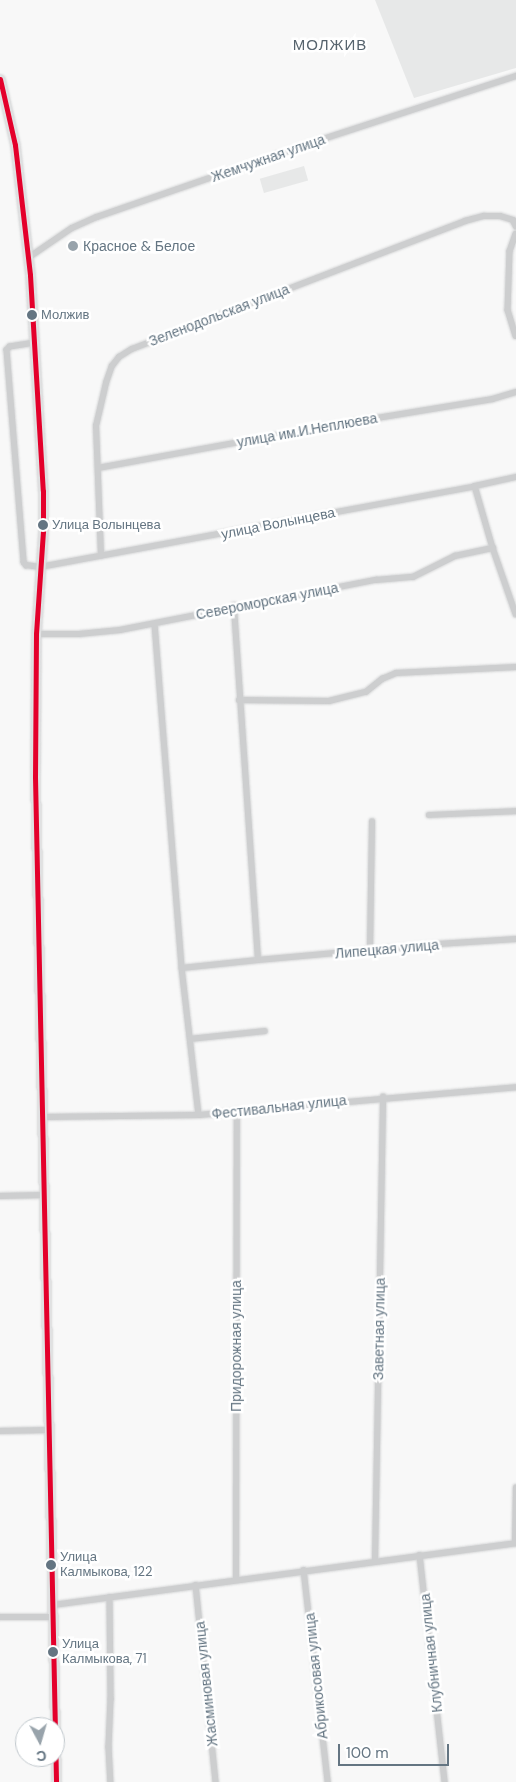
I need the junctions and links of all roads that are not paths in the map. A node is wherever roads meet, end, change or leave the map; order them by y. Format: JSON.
{"nodes":[{"id":1,"x":516,"y":77,"type":"edge"},
{"id":2,"x":0,"y":79,"type":"edge"},
{"id":3,"x":515,"y":223,"type":"edge"},
{"id":4,"x":516,"y":234,"type":"edge"},
{"id":5,"x":28,"y":258,"type":"junction"},
{"id":6,"x":516,"y":336,"type":"edge"},
{"id":7,"x":35,"y":343,"type":"junction"},
{"id":8,"x":516,"y":392,"type":"edge"},
{"id":9,"x":98,"y":468,"type":"junction"},
{"id":10,"x":516,"y":477,"type":"edge"},
{"id":11,"x":475,"y":486,"type":"junction"},
{"id":12,"x":493,"y":548,"type":"junction"},
{"id":13,"x":101,"y":556,"type":"junction"},
{"id":14,"x":40,"y":567,"type":"junction"},
{"id":15,"x":234,"y":606,"type":"junction"},
{"id":16,"x":516,"y":614,"type":"edge"},
{"id":17,"x":155,"y":624,"type":"junction"},
{"id":18,"x":36,"y":634,"type":"junction"},
{"id":19,"x":516,"y":667,"type":"edge"},
{"id":20,"x":239,"y":700,"type":"junction"},
{"id":21,"x":516,"y":811,"type":"edge"},
{"id":22,"x":429,"y":815,"type":"dead end"},
{"id":23,"x":372,"y":822,"type":"dead end"},
{"id":24,"x":516,"y":939,"type":"edge"},
{"id":25,"x":370,"y":950,"type":"junction"},
{"id":26,"x":258,"y":960,"type":"junction"},
{"id":27,"x":182,"y":968,"type":"junction"},
{"id":28,"x":265,"y":1031,"type":"dead end"},
{"id":29,"x":190,"y":1039,"type":"junction"},
{"id":30,"x":516,"y":1087,"type":"edge"},
{"id":31,"x":383,"y":1097,"type":"junction"},
{"id":32,"x":237,"y":1111,"type":"junction"},
{"id":33,"x":199,"y":1115,"type":"junction"},
{"id":34,"x":42,"y":1117,"type":"junction"},
{"id":35,"x":43,"y":1195,"type":"junction"},
{"id":36,"x":0,"y":1196,"type":"edge"},
{"id":37,"x":47,"y":1430,"type":"junction"},
{"id":38,"x":0,"y":1431,"type":"edge"},
{"id":39,"x":516,"y":1488,"type":"edge"},
{"id":40,"x":515,"y":1543,"type":"edge"},
{"id":41,"x":420,"y":1555,"type":"junction"},
{"id":42,"x":375,"y":1561,"type":"junction"},
{"id":43,"x":304,"y":1570,"type":"junction"},
{"id":44,"x":236,"y":1580,"type":"junction"},
{"id":45,"x":196,"y":1585,"type":"junction"},
{"id":46,"x":110,"y":1597,"type":"junction"},
{"id":47,"x":53,"y":1605,"type":"junction"},
{"id":48,"x":0,"y":1617,"type":"edge"},
{"id":49,"x":53,"y":1617,"type":"junction"},
{"id":50,"x":56,"y":1782,"type":"edge"},
{"id":51,"x":111,"y":1782,"type":"edge"},
{"id":52,"x":216,"y":1782,"type":"edge"},
{"id":53,"x":328,"y":1782,"type":"edge"},
{"id":54,"x":445,"y":1782,"type":"edge"}],
"edges":[{"from":1,"to":5,"type":"street","name":"Жемчужная улица"},
{"from":2,"to":5,"type":"main road"},
{"from":3,"to":9,"type":"street","name":"Зеленодольская улица"},
{"from":4,"to":6,"type":"street"},
{"from":5,"to":7,"type":"main road"},
{"from":7,"to":14,"type":"main road"},
{"from":7,"to":14,"type":"street"},
{"from":8,"to":9,"type":"street","name":"улица им.И.Неплюева"},
{"from":9,"to":13,"type":"street","name":"Зеленодольская улица"},
{"from":10,"to":11,"type":"street","name":"улица Волынцева"},
{"from":11,"to":12,"type":"street"},
{"from":11,"to":13,"type":"street","name":"улица Волынцева"},
{"from":12,"to":15,"type":"street","name":"Североморская улица"},
{"from":12,"to":16,"type":"street"},
{"from":13,"to":14,"type":"street","name":"улица Волынцева"},
{"from":14,"to":18,"type":"main road"},
{"from":15,"to":17,"type":"street","name":"Североморская улица"},
{"from":15,"to":20,"type":"street"},
{"from":17,"to":18,"type":"street","name":"Североморская улица"},
{"from":17,"to":27,"type":"street"},
{"from":18,"to":34,"type":"main road"},
{"from":19,"to":20,"type":"street"},
{"from":20,"to":26,"type":"street"},
{"from":21,"to":22,"type":"street"},
{"from":23,"to":25,"type":"street"},
{"from":24,"to":25,"type":"street","name":"Липецкая улица"},
{"from":25,"to":26,"type":"street","name":"Липецкая улица"},
{"from":26,"to":27,"type":"street","name":"Липецкая улица"},
{"from":27,"to":29,"type":"street"},
{"from":28,"to":29,"type":"street"},
{"from":29,"to":33,"type":"street"},
{"from":30,"to":31,"type":"street","name":"Фестивальная улица"},
{"from":31,"to":32,"type":"street","name":"Фестивальная улица"},
{"from":31,"to":42,"type":"street","name":"Заветная улица"},
{"from":32,"to":33,"type":"street","name":"Фестивальная улица"},
{"from":32,"to":44,"type":"street","name":"Придорожная улица"},
{"from":33,"to":34,"type":"street","name":"Фестивальная улица"},
{"from":34,"to":35,"type":"main road"},
{"from":35,"to":36,"type":"street"},
{"from":35,"to":37,"type":"main road"},
{"from":37,"to":38,"type":"street"},
{"from":37,"to":47,"type":"main road"},
{"from":39,"to":40,"type":"street"},
{"from":40,"to":41,"type":"street"},
{"from":41,"to":42,"type":"street"},
{"from":41,"to":54,"type":"street","name":"Клубничная улица"},
{"from":42,"to":43,"type":"street"},
{"from":43,"to":44,"type":"street"},
{"from":43,"to":53,"type":"street","name":"Абрикосовая улица"},
{"from":44,"to":45,"type":"street"},
{"from":45,"to":46,"type":"street"},
{"from":45,"to":52,"type":"street","name":"Жасминовая улица"},
{"from":46,"to":47,"type":"street"},
{"from":46,"to":51,"type":"street"},
{"from":47,"to":49,"type":"main road"},
{"from":48,"to":49,"type":"street"},
{"from":49,"to":50,"type":"main road"}]}
